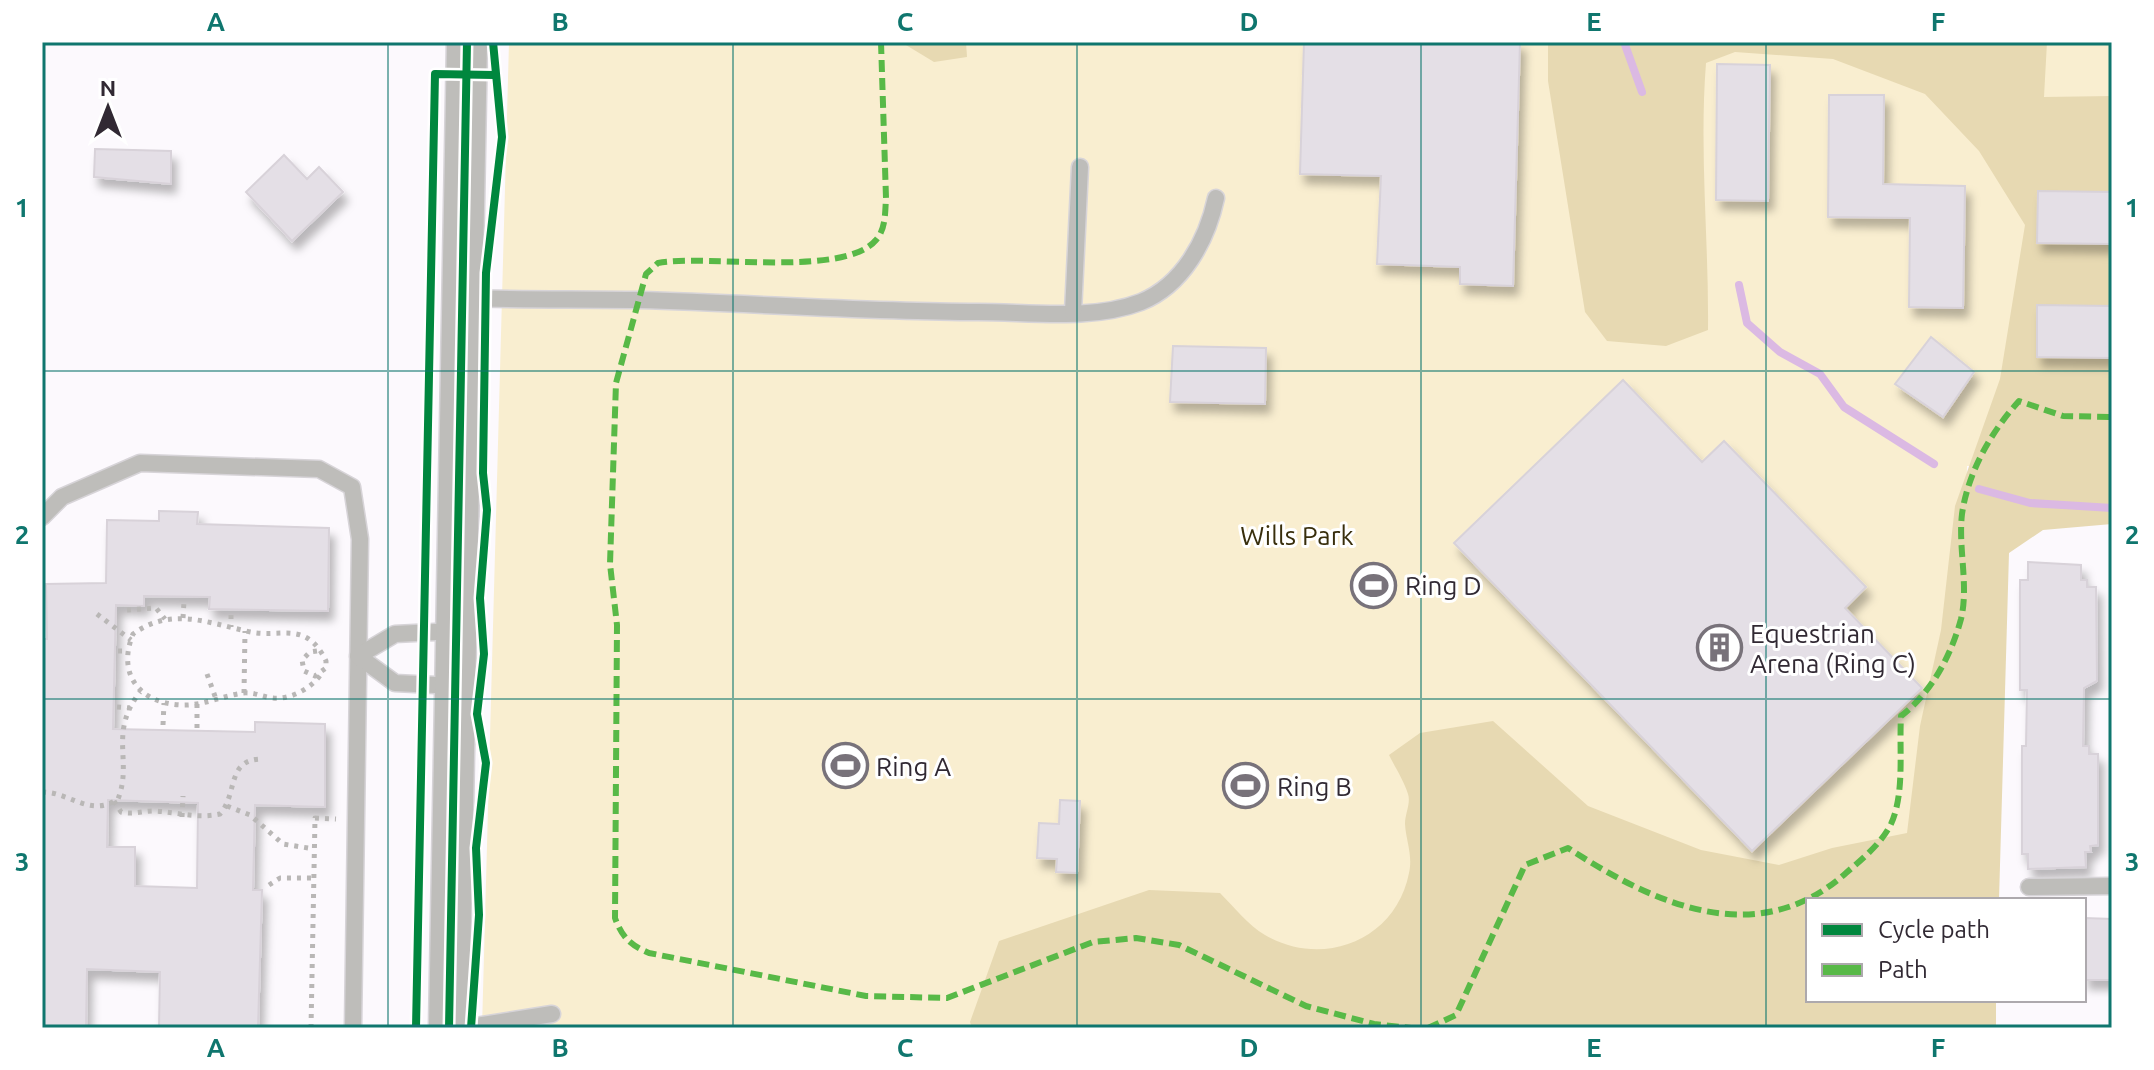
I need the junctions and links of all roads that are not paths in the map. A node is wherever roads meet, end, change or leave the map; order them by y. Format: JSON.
{"nodes":[{"id":1,"x":467,"y":42,"type":"edge"},
{"id":2,"x":1080,"y":167,"type":"dead end"},
{"id":3,"x":1216,"y":198,"type":"dead end"},
{"id":4,"x":462,"y":298,"type":"junction"},
{"id":5,"x":1073,"y":312,"type":"junction"},
{"id":6,"x":42,"y":517,"type":"edge"},
{"id":7,"x":456,"y":631,"type":"junction"},
{"id":8,"x":358,"y":656,"type":"junction"},
{"id":9,"x":455,"y":686,"type":"junction"},
{"id":10,"x":2112,"y":886,"type":"edge"},
{"id":11,"x":2029,"y":887,"type":"dead end"},
{"id":12,"x":552,"y":1014,"type":"dead end"},
{"id":13,"x":353,"y":1028,"type":"edge"},
{"id":14,"x":449,"y":1028,"type":"edge"},
{"id":15,"x":463,"y":1028,"type":"edge"}],
"edges":[{"from":1,"to":4,"type":"street"},
{"from":2,"to":5,"type":"lane"},
{"from":3,"to":5,"type":"lane"},
{"from":4,"to":5,"type":"lane"},
{"from":4,"to":7,"type":"street"},
{"from":6,"to":8,"type":"lane"},
{"from":7,"to":8,"type":"lane"},
{"from":7,"to":9,"type":"street"},
{"from":8,"to":9,"type":"lane"},
{"from":8,"to":13,"type":"lane"},
{"from":9,"to":14,"type":"street"},
{"from":10,"to":11,"type":"lane"},
{"from":12,"to":15,"type":"lane"}]}
